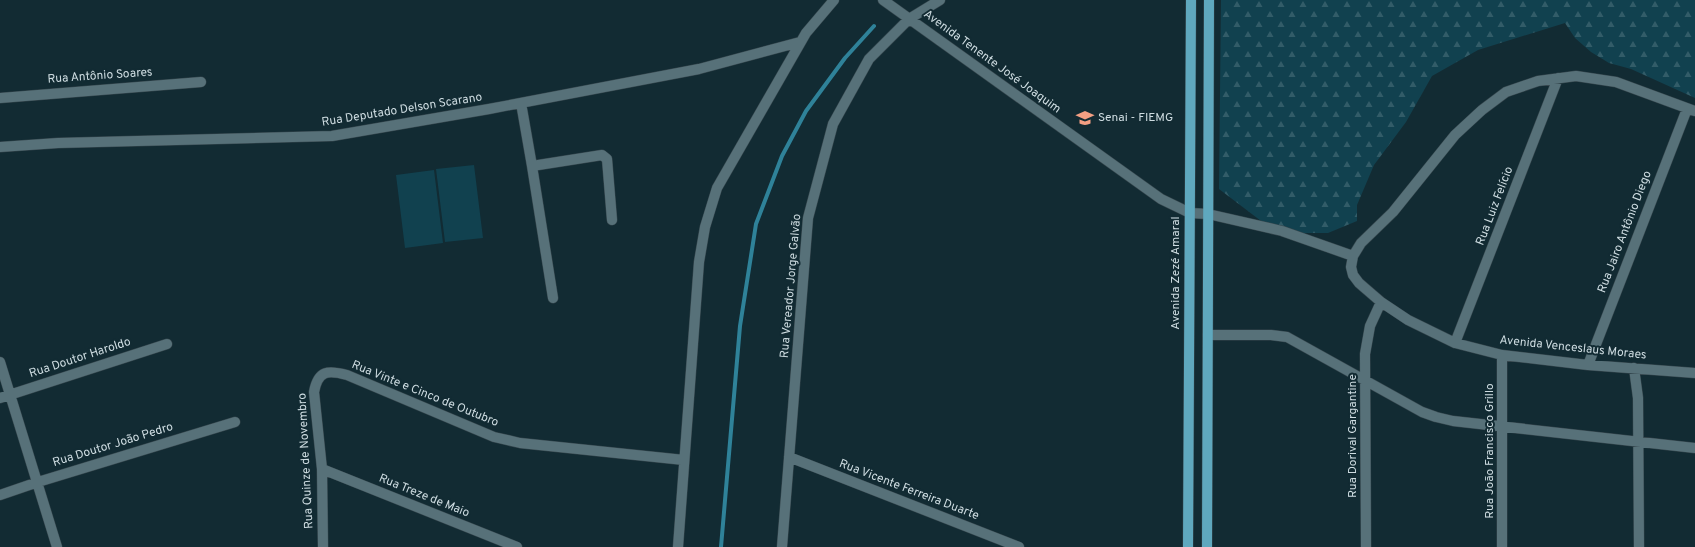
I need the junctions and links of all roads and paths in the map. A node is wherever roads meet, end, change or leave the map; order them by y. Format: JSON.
{"nodes":[{"id":1,"x":834,"y":0,"type":"edge"},
{"id":2,"x":883,"y":0,"type":"edge"},
{"id":3,"x":940,"y":0,"type":"edge"},
{"id":4,"x":1191,"y":0,"type":"edge"},
{"id":5,"x":1209,"y":0,"type":"edge"},
{"id":6,"x":909,"y":19,"type":"junction"},
{"id":7,"x":800,"y":42,"type":"junction"},
{"id":8,"x":1558,"y":78,"type":"junction"},
{"id":9,"x":201,"y":82,"type":"dead end"},
{"id":10,"x":0,"y":98,"type":"edge"},
{"id":11,"x":521,"y":103,"type":"junction"},
{"id":12,"x":1691,"y":110,"type":"edge"},
{"id":13,"x":0,"y":147,"type":"edge"},
{"id":14,"x":532,"y":166,"type":"junction"},
{"id":15,"x":1190,"y":213,"type":"junction"},
{"id":16,"x":1208,"y":214,"type":"junction"},
{"id":17,"x":612,"y":220,"type":"dead end"},
{"id":18,"x":1353,"y":256,"type":"junction"},
{"id":19,"x":552,"y":298,"type":"dead end"},
{"id":20,"x":1381,"y":302,"type":"junction"},
{"id":21,"x":1189,"y":327,"type":"junction"},
{"id":22,"x":1208,"y":336,"type":"junction"},
{"id":23,"x":1455,"y":343,"type":"junction"},
{"id":24,"x":167,"y":344,"type":"dead end"},
{"id":25,"x":1502,"y":355,"type":"junction"},
{"id":26,"x":0,"y":362,"type":"edge"},
{"id":27,"x":1588,"y":365,"type":"junction"},
{"id":28,"x":1634,"y":368,"type":"junction"},
{"id":29,"x":1695,"y":373,"type":"edge"},
{"id":30,"x":321,"y":375,"type":"joint"},
{"id":31,"x":1366,"y":380,"type":"junction"},
{"id":32,"x":5,"y":396,"type":"edge"},
{"id":33,"x":235,"y":422,"type":"dead end"},
{"id":34,"x":1503,"y":426,"type":"junction"},
{"id":35,"x":1640,"y":442,"type":"junction"},
{"id":36,"x":1695,"y":448,"type":"edge"},
{"id":37,"x":789,"y":457,"type":"junction"},
{"id":38,"x":684,"y":460,"type":"junction"},
{"id":39,"x":322,"y":469,"type":"junction"},
{"id":40,"x":38,"y":482,"type":"junction"},
{"id":41,"x":0,"y":495,"type":"edge"},
{"id":42,"x":57,"y":547,"type":"edge"},
{"id":43,"x":323,"y":547,"type":"edge"},
{"id":44,"x":517,"y":547,"type":"edge"},
{"id":45,"x":678,"y":547,"type":"edge"},
{"id":46,"x":782,"y":547,"type":"edge"},
{"id":47,"x":1019,"y":547,"type":"edge"},
{"id":48,"x":1188,"y":547,"type":"edge"},
{"id":49,"x":1207,"y":547,"type":"edge"},
{"id":50,"x":1366,"y":547,"type":"edge"},
{"id":51,"x":1502,"y":547,"type":"edge"},
{"id":52,"x":1639,"y":547,"type":"edge"}],
"edges":[{"from":1,"to":7,"type":"street"},
{"from":2,"to":6,"type":"street","name":"Avenida Tenente José Joaquim"},
{"from":3,"to":6,"type":"street","name":"Rua Vereador Jorge Galvão"},
{"from":4,"to":15,"type":"main road","name":"Avenida Zezé Amaral"},
{"from":5,"to":16,"type":"main road"},
{"from":6,"to":15,"type":"street","name":"Avenida Tenente José Joaquim"},
{"from":6,"to":37,"type":"street","name":"Rua Vereador Jorge Galvão"},
{"from":7,"to":11,"type":"street","name":"Rua Deputado Delson Scarano"},
{"from":7,"to":38,"type":"street"},
{"from":8,"to":12,"type":"street"},
{"from":8,"to":18,"type":"street"},
{"from":8,"to":23,"type":"street","name":"Rua Luiz Felício"},
{"from":9,"to":10,"type":"street","name":"Rua Antônio Soares"},
{"from":11,"to":13,"type":"street","name":"Rua Deputado Delson Scarano"},
{"from":11,"to":14,"type":"street"},
{"from":12,"to":27,"type":"street","name":"Rua Jairo Antônio Diego"},
{"from":14,"to":17,"type":"street"},
{"from":14,"to":19,"type":"street"},
{"from":15,"to":16,"type":"street","name":"Avenida Tenente José Joaquim"},
{"from":15,"to":21,"type":"main road","name":"Avenida Zezé Amaral"},
{"from":16,"to":18,"type":"street"},
{"from":16,"to":22,"type":"main road"},
{"from":18,"to":20,"type":"street","name":"Avenida Venceslaus Moraes"},
{"from":20,"to":23,"type":"street","name":"Avenida Venceslaus Moraes"},
{"from":20,"to":31,"type":"street","name":"Rua Dorival Gargantine"},
{"from":21,"to":22,"type":"main road"},
{"from":21,"to":48,"type":"main road","name":"Avenida Zezé Amaral"},
{"from":22,"to":31,"type":"street"},
{"from":22,"to":49,"type":"main road"},
{"from":23,"to":25,"type":"street","name":"Avenida Venceslaus Moraes"},
{"from":24,"to":32,"type":"street","name":"Rua Doutor Haroldo"},
{"from":25,"to":27,"type":"street","name":"Avenida Venceslaus Moraes"},
{"from":25,"to":34,"type":"street","name":"Rua João Francisco Grillo"},
{"from":26,"to":32,"type":"street"},
{"from":27,"to":28,"type":"street","name":"Avenida Venceslaus Moraes"},
{"from":28,"to":29,"type":"street","name":"Avenida Venceslaus Moraes"},
{"from":28,"to":35,"type":"street"},
{"from":30,"to":38,"type":"street","name":"Rua Vinte e Cinco de Outubro"},
{"from":30,"to":39,"type":"street","name":"Rua Quinze de Novembro"},
{"from":31,"to":34,"type":"street"},
{"from":31,"to":50,"type":"street","name":"Rua Dorival Gargantine"},
{"from":32,"to":40,"type":"street"},
{"from":33,"to":40,"type":"street","name":"Rua Doutor João Pedro"},
{"from":34,"to":35,"type":"street"},
{"from":34,"to":51,"type":"street","name":"Rua João Francisco Grillo"},
{"from":35,"to":36,"type":"street"},
{"from":35,"to":52,"type":"street"},
{"from":37,"to":46,"type":"street","name":"Rua Vereador Jorge Galvão"},
{"from":37,"to":47,"type":"street","name":"Rua Vicente Ferreira Duarte"},
{"from":38,"to":45,"type":"street"},
{"from":39,"to":43,"type":"street","name":"Rua Quinze de Novembro"},
{"from":39,"to":44,"type":"street","name":"Rua Treze de Maio"},
{"from":40,"to":41,"type":"street","name":"Rua Doutor João Pedro"},
{"from":40,"to":42,"type":"street"}]}
